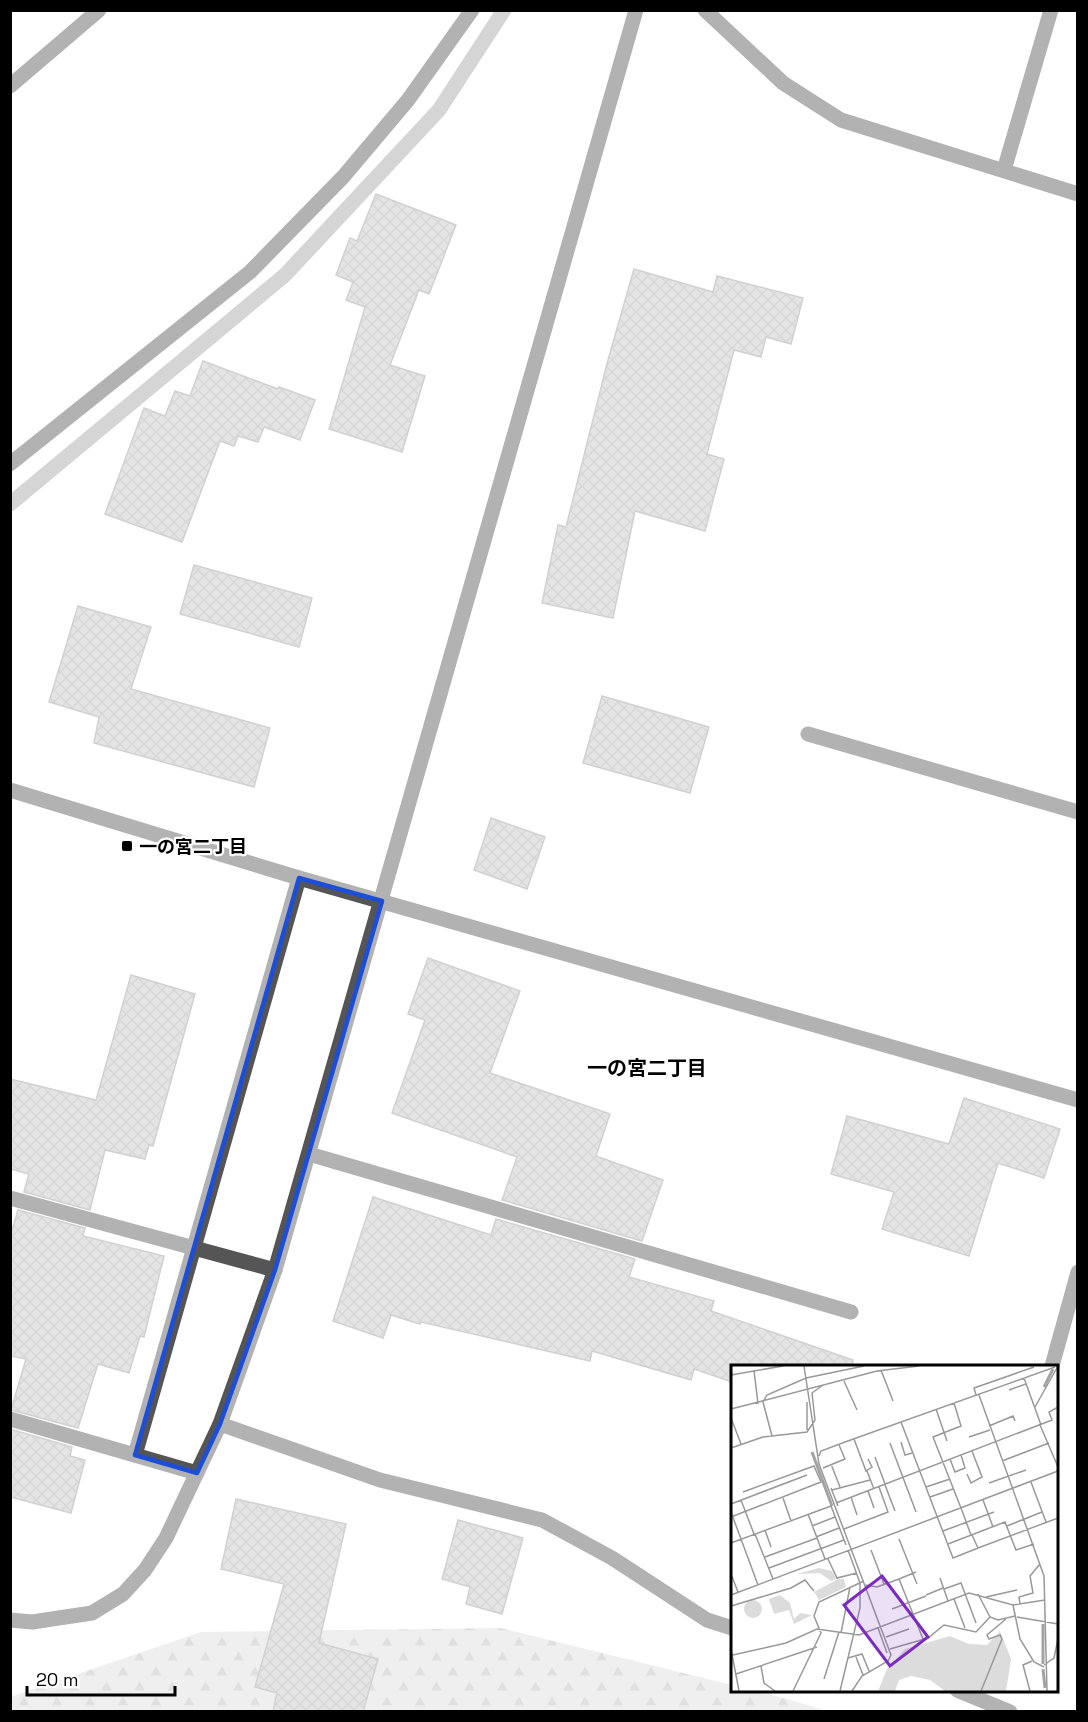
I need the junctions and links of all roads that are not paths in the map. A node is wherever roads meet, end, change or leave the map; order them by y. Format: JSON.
{"nodes":[{"id":1,"x":99,"y":10,"type":"edge"},
{"id":2,"x":472,"y":10,"type":"edge"},
{"id":3,"x":636,"y":10,"type":"edge"},
{"id":4,"x":705,"y":10,"type":"edge"},
{"id":5,"x":1051,"y":10,"type":"edge"},
{"id":6,"x":10,"y":86,"type":"edge"},
{"id":7,"x":1004,"y":170,"type":"junction"},
{"id":8,"x":1077,"y":194,"type":"edge"},
{"id":9,"x":10,"y":464,"type":"edge"},
{"id":10,"x":808,"y":734,"type":"dead end"},
{"id":11,"x":10,"y":790,"type":"edge"},
{"id":12,"x":1077,"y":812,"type":"edge"},
{"id":13,"x":299,"y":878,"type":"junction"},
{"id":14,"x":382,"y":901,"type":"junction"},
{"id":15,"x":1077,"y":1100,"type":"edge"},
{"id":16,"x":309,"y":1154,"type":"junction"},
{"id":17,"x":10,"y":1198,"type":"edge"},
{"id":18,"x":194,"y":1248,"type":"junction"},
{"id":19,"x":276,"y":1270,"type":"junction"},
{"id":20,"x":1077,"y":1272,"type":"edge"},
{"id":21,"x":851,"y":1312,"type":"dead end"},
{"id":22,"x":1052,"y":1365,"type":"edge"},
{"id":23,"x":10,"y":1419,"type":"edge"},
{"id":24,"x":220,"y":1424,"type":"junction"},
{"id":25,"x":135,"y":1455,"type":"junction"},
{"id":26,"x":197,"y":1473,"type":"junction"},
{"id":27,"x":10,"y":1620,"type":"edge"},
{"id":28,"x":731,"y":1628,"type":"edge"},
{"id":29,"x":963,"y":1692,"type":"edge"},
{"id":30,"x":1010,"y":1712,"type":"edge"}],
"edges":[{"from":1,"to":6,"type":"street"},
{"from":2,"to":9,"type":"street"},
{"from":3,"to":14,"type":"street"},
{"from":4,"to":7,"type":"street"},
{"from":5,"to":7,"type":"street"},
{"from":7,"to":8,"type":"street"},
{"from":10,"to":12,"type":"street"},
{"from":11,"to":13,"type":"street"},
{"from":13,"to":14,"type":"street"},
{"from":13,"to":18,"type":"street"},
{"from":14,"to":15,"type":"street"},
{"from":14,"to":16,"type":"street"},
{"from":16,"to":19,"type":"street"},
{"from":16,"to":21,"type":"street"},
{"from":17,"to":18,"type":"street"},
{"from":18,"to":19,"type":"street"},
{"from":18,"to":25,"type":"street"},
{"from":19,"to":24,"type":"street"},
{"from":20,"to":22,"type":"street"},
{"from":23,"to":25,"type":"street"},
{"from":24,"to":26,"type":"street"},
{"from":24,"to":28,"type":"street"},
{"from":25,"to":26,"type":"street"},
{"from":26,"to":27,"type":"street"},
{"from":29,"to":30,"type":"street"}]}
